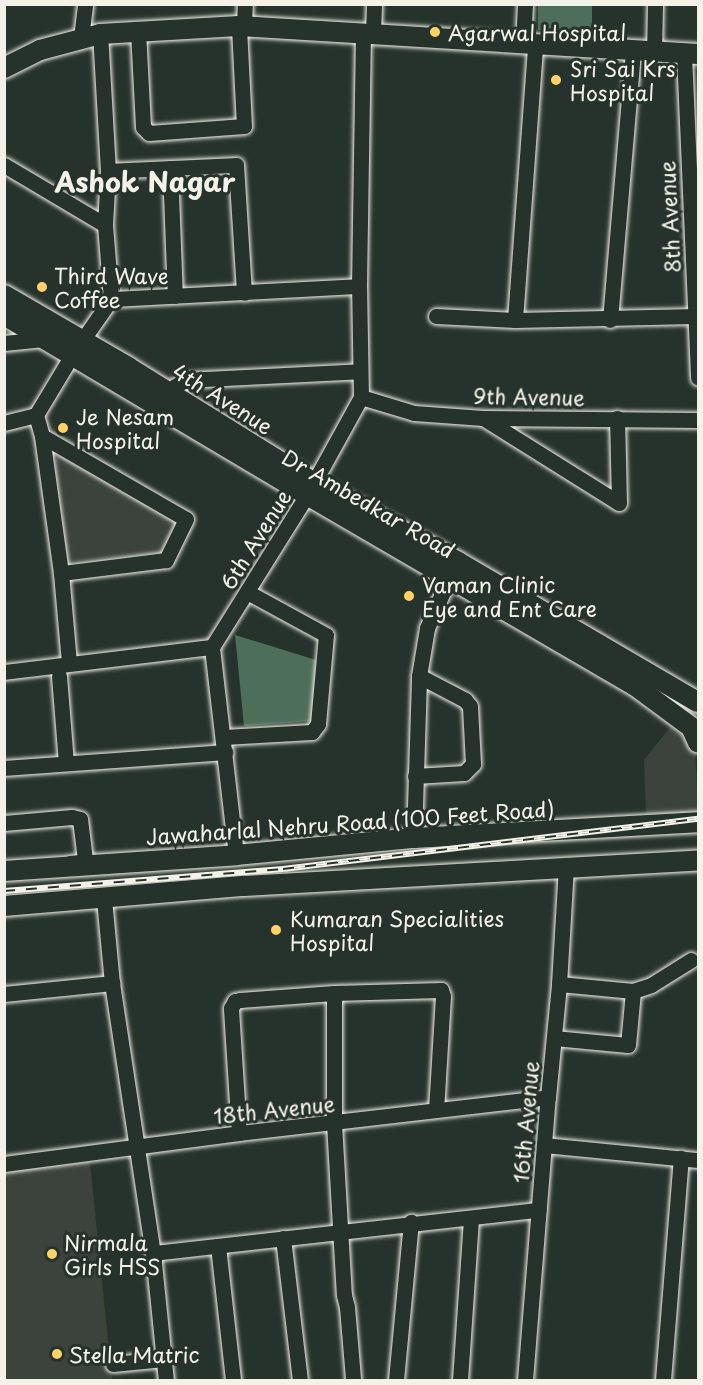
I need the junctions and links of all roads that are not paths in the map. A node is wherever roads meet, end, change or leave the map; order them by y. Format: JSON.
{"nodes":[{"id":1,"x":85,"y":4,"type":"edge"},
{"id":2,"x":246,"y":4,"type":"edge"},
{"id":3,"x":374,"y":4,"type":"edge"},
{"id":4,"x":525,"y":4,"type":"edge"},
{"id":5,"x":655,"y":4,"type":"edge"},
{"id":6,"x":242,"y":26,"type":"junction"},
{"id":7,"x":138,"y":31,"type":"junction"},
{"id":8,"x":368,"y":34,"type":"junction"},
{"id":9,"x":91,"y":36,"type":"junction"},
{"id":10,"x":529,"y":45,"type":"junction"},
{"id":11,"x":633,"y":52,"type":"junction"},
{"id":12,"x":654,"y":53,"type":"junction"},
{"id":13,"x":691,"y":54,"type":"edge"},
{"id":14,"x":4,"y":68,"type":"edge"},
{"id":15,"x":4,"y":165,"type":"edge"},
{"id":16,"x":170,"y":168,"type":"junction"},
{"id":17,"x":108,"y":171,"type":"junction"},
{"id":18,"x":693,"y":188,"type":"edge"},
{"id":19,"x":105,"y":225,"type":"junction"},
{"id":20,"x":359,"y":286,"type":"junction"},
{"id":21,"x":244,"y":293,"type":"junction"},
{"id":22,"x":4,"y":295,"type":"edge"},
{"id":23,"x":175,"y":296,"type":"junction"},
{"id":24,"x":111,"y":299,"type":"junction"},
{"id":25,"x":4,"y":315,"type":"edge"},
{"id":26,"x":436,"y":316,"type":"dead end"},
{"id":27,"x":695,"y":316,"type":"junction"},
{"id":28,"x":515,"y":320,"type":"junction"},
{"id":29,"x":610,"y":320,"type":"junction"},
{"id":30,"x":45,"y":339,"type":"junction"},
{"id":31,"x":4,"y":343,"type":"edge"},
{"id":32,"x":77,"y":348,"type":"junction"},
{"id":33,"x":360,"y":371,"type":"junction"},
{"id":34,"x":699,"y":378,"type":"edge"},
{"id":35,"x":167,"y":391,"type":"junction"},
{"id":36,"x":361,"y":397,"type":"junction"},
{"id":37,"x":36,"y":415,"type":"junction"},
{"id":38,"x":483,"y":418,"type":"junction"},
{"id":39,"x":617,"y":418,"type":"junction"},
{"id":40,"x":699,"y":420,"type":"edge"},
{"id":41,"x":4,"y":423,"type":"edge"},
{"id":42,"x":42,"y":436,"type":"junction"},
{"id":43,"x":310,"y":489,"type":"junction"},
{"id":44,"x":61,"y":573,"type":"junction"},
{"id":45,"x":449,"y":578,"type":"junction"},
{"id":46,"x":247,"y":592,"type":"junction"},
{"id":47,"x":212,"y":647,"type":"junction"},
{"id":48,"x":69,"y":663,"type":"junction"},
{"id":49,"x":5,"y":670,"type":"edge"},
{"id":50,"x":59,"y":676,"type":"dead end"},
{"id":51,"x":419,"y":676,"type":"junction"},
{"id":52,"x":699,"y":702,"type":"edge"},
{"id":53,"x":699,"y":743,"type":"edge"},
{"id":54,"x":224,"y":745,"type":"junction"},
{"id":55,"x":66,"y":763,"type":"junction"},
{"id":56,"x":4,"y":768,"type":"edge"},
{"id":57,"x":415,"y":776,"type":"junction"},
{"id":58,"x":699,"y":822,"type":"edge"},
{"id":59,"x":4,"y":823,"type":"edge"},
{"id":60,"x":414,"y":838,"type":"junction"},
{"id":61,"x":236,"y":855,"type":"junction"},
{"id":62,"x":699,"y":861,"type":"edge"},
{"id":63,"x":50,"y":866,"type":"junction"},
{"id":64,"x":566,"y":866,"type":"junction"},
{"id":65,"x":4,"y":869,"type":"edge"},
{"id":66,"x":104,"y":899,"type":"junction"},
{"id":67,"x":4,"y":906,"type":"edge"},
{"id":68,"x":691,"y":960,"type":"dead end"},
{"id":69,"x":112,"y":983,"type":"junction"},
{"id":70,"x":560,"y":984,"type":"junction"},
{"id":71,"x":633,"y":991,"type":"junction"},
{"id":72,"x":334,"y":993,"type":"junction"},
{"id":73,"x":4,"y":994,"type":"edge"},
{"id":74,"x":554,"y":1038,"type":"junction"},
{"id":75,"x":548,"y":1097,"type":"junction"},
{"id":76,"x":436,"y":1110,"type":"junction"},
{"id":77,"x":334,"y":1123,"type":"junction"},
{"id":78,"x":239,"y":1133,"type":"junction"},
{"id":79,"x":544,"y":1145,"type":"junction"},
{"id":80,"x":138,"y":1147,"type":"junction"},
{"id":81,"x":681,"y":1158,"type":"junction"},
{"id":82,"x":699,"y":1160,"type":"edge"},
{"id":83,"x":4,"y":1164,"type":"edge"},
{"id":84,"x":539,"y":1210,"type":"junction"},
{"id":85,"x":471,"y":1218,"type":"junction"},
{"id":86,"x":411,"y":1222,"type":"junction"},
{"id":87,"x":340,"y":1232,"type":"junction"},
{"id":88,"x":284,"y":1238,"type":"junction"},
{"id":89,"x":218,"y":1246,"type":"junction"},
{"id":90,"x":153,"y":1253,"type":"junction"},
{"id":91,"x":164,"y":1359,"type":"junction"},
{"id":92,"x":113,"y":1364,"type":"dead end"},
{"id":93,"x":352,"y":1379,"type":"dead end"},
{"id":94,"x":166,"y":1380,"type":"edge"},
{"id":95,"x":232,"y":1380,"type":"edge"},
{"id":96,"x":300,"y":1380,"type":"edge"},
{"id":97,"x":396,"y":1380,"type":"edge"},
{"id":98,"x":460,"y":1380,"type":"edge"},
{"id":99,"x":525,"y":1380,"type":"edge"},
{"id":100,"x":663,"y":1380,"type":"edge"}],
"edges":[{"from":1,"to":9,"type":"street"},
{"from":2,"to":6,"type":"street"},
{"from":3,"to":8,"type":"street"},
{"from":4,"to":10,"type":"street"},
{"from":5,"to":12,"type":"street"},
{"from":6,"to":7,"type":"main road"},
{"from":6,"to":7,"type":"street"},
{"from":6,"to":8,"type":"main road"},
{"from":7,"to":9,"type":"main road"},
{"from":8,"to":10,"type":"main road"},
{"from":8,"to":20,"type":"street"},
{"from":9,"to":14,"type":"main road"},
{"from":9,"to":17,"type":"street"},
{"from":10,"to":11,"type":"main road"},
{"from":10,"to":28,"type":"street"},
{"from":11,"to":12,"type":"main road"},
{"from":11,"to":29,"type":"street"},
{"from":12,"to":13,"type":"main road"},
{"from":13,"to":18,"type":"street","name":"8th Avenue"},
{"from":15,"to":19,"type":"street"},
{"from":16,"to":17,"type":"street"},
{"from":16,"to":21,"type":"street"},
{"from":16,"to":23,"type":"street"},
{"from":17,"to":19,"type":"street"},
{"from":18,"to":27,"type":"street","name":"8th Avenue"},
{"from":19,"to":24,"type":"street"},
{"from":20,"to":21,"type":"street"},
{"from":20,"to":33,"type":"street"},
{"from":21,"to":23,"type":"street"},
{"from":22,"to":32,"type":"main road","name":"4th Avenue"},
{"from":23,"to":24,"type":"street"},
{"from":24,"to":32,"type":"street"},
{"from":25,"to":30,"type":"main road","name":"Dr Ambedkar Road"},
{"from":26,"to":28,"type":"street"},
{"from":27,"to":29,"type":"street"},
{"from":27,"to":34,"type":"street","name":"8th Avenue"},
{"from":28,"to":29,"type":"street"},
{"from":30,"to":31,"type":"street"},
{"from":30,"to":32,"type":"main road","name":"Dr Ambedkar Road"},
{"from":32,"to":35,"type":"main road","name":"4th Avenue"},
{"from":32,"to":37,"type":"street"},
{"from":32,"to":43,"type":"main road","name":"Dr Ambedkar Road"},
{"from":33,"to":35,"type":"street"},
{"from":33,"to":36,"type":"street"},
{"from":35,"to":43,"type":"main road","name":"4th Avenue"},
{"from":36,"to":38,"type":"street","name":"9th Avenue"},
{"from":36,"to":43,"type":"street","name":"6th Avenue"},
{"from":37,"to":41,"type":"street"},
{"from":37,"to":42,"type":"street"},
{"from":38,"to":39,"type":"street","name":"9th Avenue"},
{"from":38,"to":39,"type":"street"},
{"from":39,"to":40,"type":"street","name":"9th Avenue"},
{"from":42,"to":44,"type":"street"},
{"from":42,"to":44,"type":"street"},
{"from":43,"to":45,"type":"main road","name":"Dr Ambedkar Road"},
{"from":43,"to":46,"type":"street","name":"6th Avenue"},
{"from":43,"to":52,"type":"main road","name":"4th Avenue"},
{"from":44,"to":48,"type":"street"},
{"from":45,"to":51,"type":"street"},
{"from":45,"to":53,"type":"main road","name":"Dr Ambedkar Road"},
{"from":46,"to":47,"type":"street","name":"6th Avenue"},
{"from":46,"to":54,"type":"street"},
{"from":47,"to":48,"type":"street"},
{"from":47,"to":54,"type":"street"},
{"from":48,"to":49,"type":"street"},
{"from":50,"to":55,"type":"street"},
{"from":51,"to":57,"type":"street"},
{"from":51,"to":57,"type":"street"},
{"from":54,"to":55,"type":"street"},
{"from":54,"to":61,"type":"street"},
{"from":55,"to":56,"type":"street"},
{"from":57,"to":60,"type":"street"},
{"from":58,"to":60,"type":"main road","name":"Jawaharlal Nehru Road (100 Feet Road)"},
{"from":59,"to":63,"type":"street"},
{"from":60,"to":61,"type":"main road","name":"Jawaharlal Nehru Road (100 Feet Road)"},
{"from":61,"to":63,"type":"main road","name":"Jawaharlal Nehru Road (100 Feet Road)"},
{"from":62,"to":64,"type":"main road"},
{"from":63,"to":65,"type":"main road","name":"Jawaharlal Nehru Road (100 Feet Road)"},
{"from":64,"to":66,"type":"main road"},
{"from":64,"to":70,"type":"street","name":"16th Avenue"},
{"from":66,"to":67,"type":"main road"},
{"from":66,"to":69,"type":"street"},
{"from":68,"to":71,"type":"street"},
{"from":69,"to":73,"type":"street"},
{"from":69,"to":80,"type":"street"},
{"from":70,"to":71,"type":"street"},
{"from":70,"to":74,"type":"street","name":"16th Avenue"},
{"from":71,"to":74,"type":"street"},
{"from":72,"to":76,"type":"street"},
{"from":72,"to":77,"type":"street"},
{"from":72,"to":78,"type":"street"},
{"from":74,"to":75,"type":"street","name":"16th Avenue"},
{"from":75,"to":76,"type":"street","name":"18th Avenue"},
{"from":75,"to":79,"type":"street","name":"16th Avenue"},
{"from":76,"to":77,"type":"street","name":"18th Avenue"},
{"from":77,"to":78,"type":"street","name":"18th Avenue"},
{"from":77,"to":87,"type":"street"},
{"from":78,"to":80,"type":"street","name":"18th Avenue"},
{"from":79,"to":81,"type":"street"},
{"from":79,"to":84,"type":"street","name":"16th Avenue"},
{"from":80,"to":83,"type":"street","name":"18th Avenue"},
{"from":80,"to":90,"type":"street"},
{"from":81,"to":82,"type":"street"},
{"from":81,"to":100,"type":"street"},
{"from":84,"to":85,"type":"street"},
{"from":84,"to":99,"type":"street","name":"16th Avenue"},
{"from":85,"to":86,"type":"street"},
{"from":85,"to":98,"type":"street"},
{"from":86,"to":87,"type":"street"},
{"from":86,"to":97,"type":"street"},
{"from":87,"to":88,"type":"street"},
{"from":87,"to":93,"type":"street"},
{"from":88,"to":89,"type":"street"},
{"from":88,"to":96,"type":"street"},
{"from":89,"to":90,"type":"street"},
{"from":89,"to":95,"type":"street"},
{"from":90,"to":91,"type":"street"},
{"from":91,"to":92,"type":"street"},
{"from":91,"to":94,"type":"street"}]}
